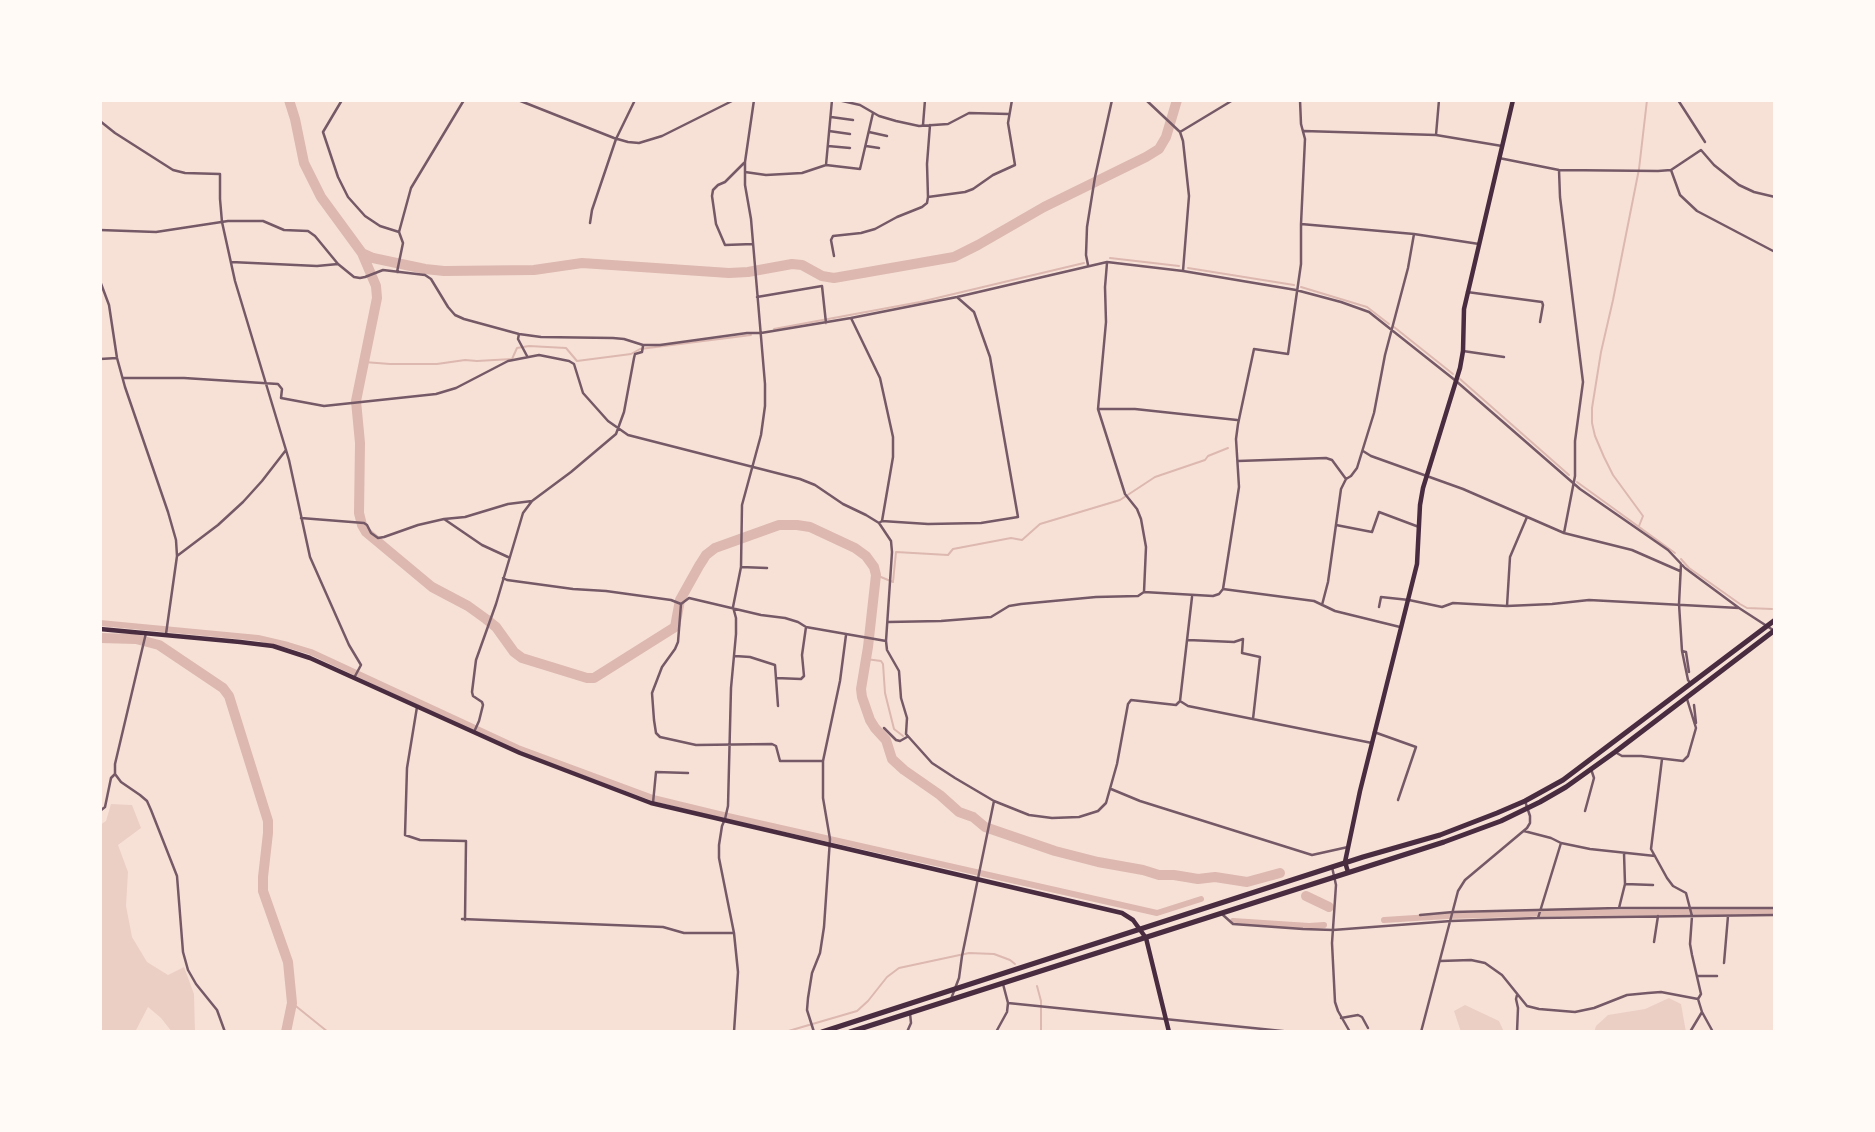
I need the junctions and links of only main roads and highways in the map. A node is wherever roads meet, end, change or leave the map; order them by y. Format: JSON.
{"nodes":[{"id":1,"x":1513,"y":100,"type":"edge"},
{"id":2,"x":1775,"y":620,"type":"edge"},
{"id":3,"x":100,"y":629,"type":"edge"},
{"id":4,"x":1775,"y":631,"type":"edge"},
{"id":5,"x":1345,"y":862,"type":"junction"},
{"id":6,"x":1348,"y":872,"type":"junction"},
{"id":7,"x":1141,"y":929,"type":"junction"},
{"id":8,"x":1146,"y":938,"type":"junction"},
{"id":9,"x":822,"y":1032,"type":"edge"},
{"id":10,"x":850,"y":1032,"type":"edge"},
{"id":11,"x":1169,"y":1032,"type":"edge"}],
"edges":[{"from":1,"to":5,"type":"main road"},
{"from":2,"to":5,"type":"highway"},
{"from":3,"to":7,"type":"main road"},
{"from":4,"to":6,"type":"highway"},
{"from":5,"to":6,"type":"main road"},
{"from":5,"to":7,"type":"highway"},
{"from":6,"to":8,"type":"highway"},
{"from":7,"to":8,"type":"main road"},
{"from":7,"to":9,"type":"highway"},
{"from":8,"to":10,"type":"highway"},
{"from":8,"to":11,"type":"main road"}]}
